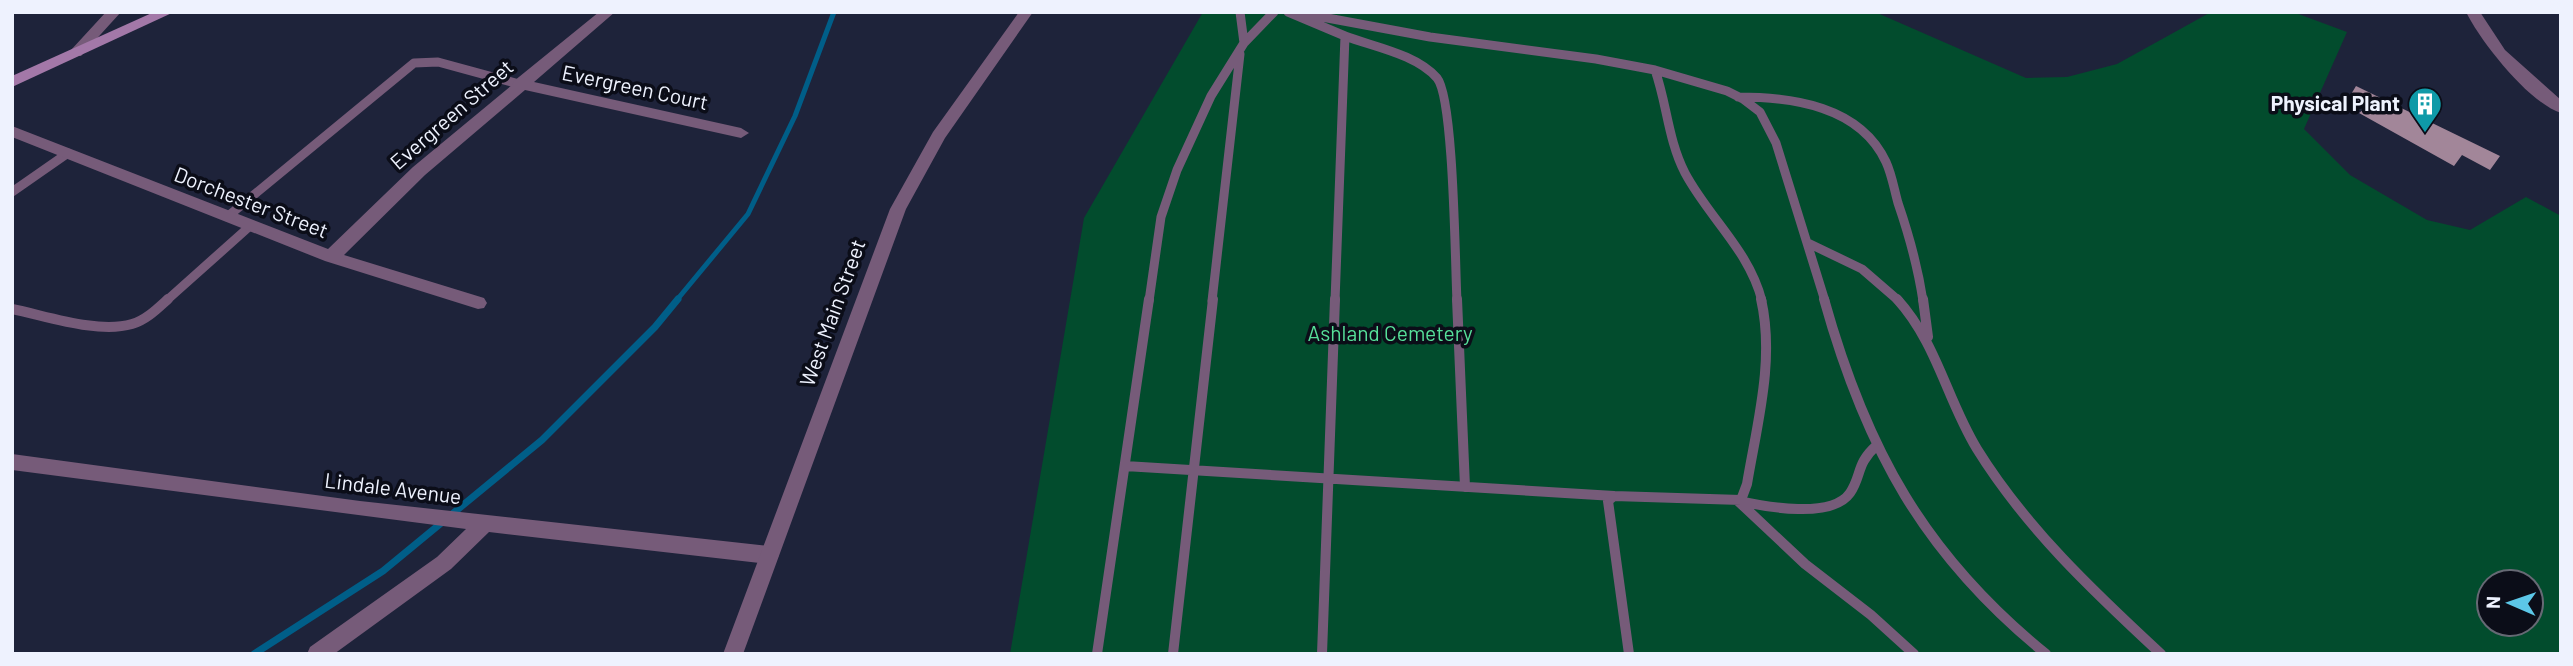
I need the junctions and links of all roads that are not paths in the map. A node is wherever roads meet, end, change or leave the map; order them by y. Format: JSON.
{"nodes":[{"id":1,"x":114,"y":12,"type":"edge"},
{"id":2,"x":167,"y":12,"type":"edge"},
{"id":3,"x":608,"y":12,"type":"edge"},
{"id":4,"x":1026,"y":12,"type":"edge"},
{"id":5,"x":1240,"y":12,"type":"edge"},
{"id":6,"x":1274,"y":12,"type":"edge"},
{"id":7,"x":1288,"y":12,"type":"edge"},
{"id":8,"x":1295,"y":12,"type":"edge"},
{"id":9,"x":2473,"y":12,"type":"edge"},
{"id":10,"x":1345,"y":36,"type":"junction"},
{"id":11,"x":1242,"y":47,"type":"junction"},
{"id":12,"x":76,"y":53,"type":"junction"},
{"id":13,"x":1655,"y":70,"type":"junction"},
{"id":14,"x":12,"y":82,"type":"edge"},
{"id":15,"x":519,"y":84,"type":"junction"},
{"id":16,"x":1737,"y":97,"type":"junction"},
{"id":17,"x":2561,"y":108,"type":"edge"},
{"id":18,"x":12,"y":131,"type":"edge"},
{"id":19,"x":741,"y":133,"type":"dead end"},
{"id":20,"x":68,"y":153,"type":"junction"},
{"id":21,"x":12,"y":192,"type":"edge"},
{"id":22,"x":226,"y":217,"type":"junction"},
{"id":23,"x":250,"y":226,"type":"junction"},
{"id":24,"x":1808,"y":243,"type":"junction"},
{"id":25,"x":331,"y":257,"type":"junction"},
{"id":26,"x":478,"y":303,"type":"dead end"},
{"id":27,"x":12,"y":309,"type":"edge"},
{"id":28,"x":1928,"y":341,"type":"junction"},
{"id":29,"x":1876,"y":446,"type":"junction"},
{"id":30,"x":12,"y":462,"type":"edge"},
{"id":31,"x":1125,"y":467,"type":"junction"},
{"id":32,"x":1194,"y":470,"type":"junction"},
{"id":33,"x":1330,"y":477,"type":"junction"},
{"id":34,"x":1465,"y":486,"type":"junction"},
{"id":35,"x":1614,"y":496,"type":"junction"},
{"id":36,"x":1738,"y":501,"type":"junction"},
{"id":37,"x":479,"y":523,"type":"junction"},
{"id":38,"x":769,"y":555,"type":"junction"},
{"id":39,"x":317,"y":654,"type":"edge"},
{"id":40,"x":733,"y":654,"type":"edge"},
{"id":41,"x":1097,"y":654,"type":"edge"},
{"id":42,"x":1173,"y":654,"type":"edge"},
{"id":43,"x":1322,"y":654,"type":"edge"},
{"id":44,"x":1629,"y":654,"type":"edge"},
{"id":45,"x":1914,"y":654,"type":"edge"},
{"id":46,"x":2046,"y":654,"type":"edge"},
{"id":47,"x":2161,"y":654,"type":"edge"}],
"edges":[{"from":1,"to":12,"type":"street"},
{"from":2,"to":12,"type":"main road"},
{"from":3,"to":15,"type":"street","name":"Evergreen Street"},
{"from":4,"to":38,"type":"street","name":"West Main Street"},
{"from":5,"to":11,"type":"lane"},
{"from":6,"to":11,"type":"lane"},
{"from":7,"to":10,"type":"lane"},
{"from":8,"to":13,"type":"lane"},
{"from":9,"to":17,"type":"street"},
{"from":10,"to":33,"type":"lane"},
{"from":10,"to":34,"type":"lane"},
{"from":11,"to":31,"type":"lane"},
{"from":11,"to":32,"type":"lane"},
{"from":12,"to":14,"type":"main road"},
{"from":13,"to":16,"type":"lane"},
{"from":13,"to":36,"type":"lane"},
{"from":15,"to":19,"type":"street","name":"Evergreen Court"},
{"from":15,"to":22,"type":"lane"},
{"from":15,"to":25,"type":"street","name":"Evergreen Street"},
{"from":16,"to":24,"type":"lane"},
{"from":16,"to":28,"type":"lane"},
{"from":18,"to":20,"type":"street","name":"Dorchester Street"},
{"from":20,"to":21,"type":"lane"},
{"from":20,"to":22,"type":"street","name":"Dorchester Street"},
{"from":22,"to":23,"type":"street","name":"Dorchester Street"},
{"from":23,"to":25,"type":"street","name":"Dorchester Street"},
{"from":23,"to":27,"type":"lane"},
{"from":24,"to":28,"type":"lane"},
{"from":24,"to":29,"type":"lane"},
{"from":25,"to":26,"type":"street","name":"Dorchester Street"},
{"from":28,"to":47,"type":"lane"},
{"from":29,"to":36,"type":"lane"},
{"from":29,"to":46,"type":"lane"},
{"from":30,"to":37,"type":"street","name":"Lindale Avenue"},
{"from":31,"to":32,"type":"lane"},
{"from":31,"to":41,"type":"lane"},
{"from":32,"to":33,"type":"lane"},
{"from":32,"to":42,"type":"lane"},
{"from":33,"to":34,"type":"lane"},
{"from":33,"to":43,"type":"lane"},
{"from":34,"to":35,"type":"lane"},
{"from":35,"to":36,"type":"lane"},
{"from":35,"to":44,"type":"lane"},
{"from":36,"to":45,"type":"lane"},
{"from":37,"to":38,"type":"street","name":"Lindale Avenue"},
{"from":37,"to":39,"type":"street"},
{"from":38,"to":40,"type":"street","name":"West Main Street"}]}
